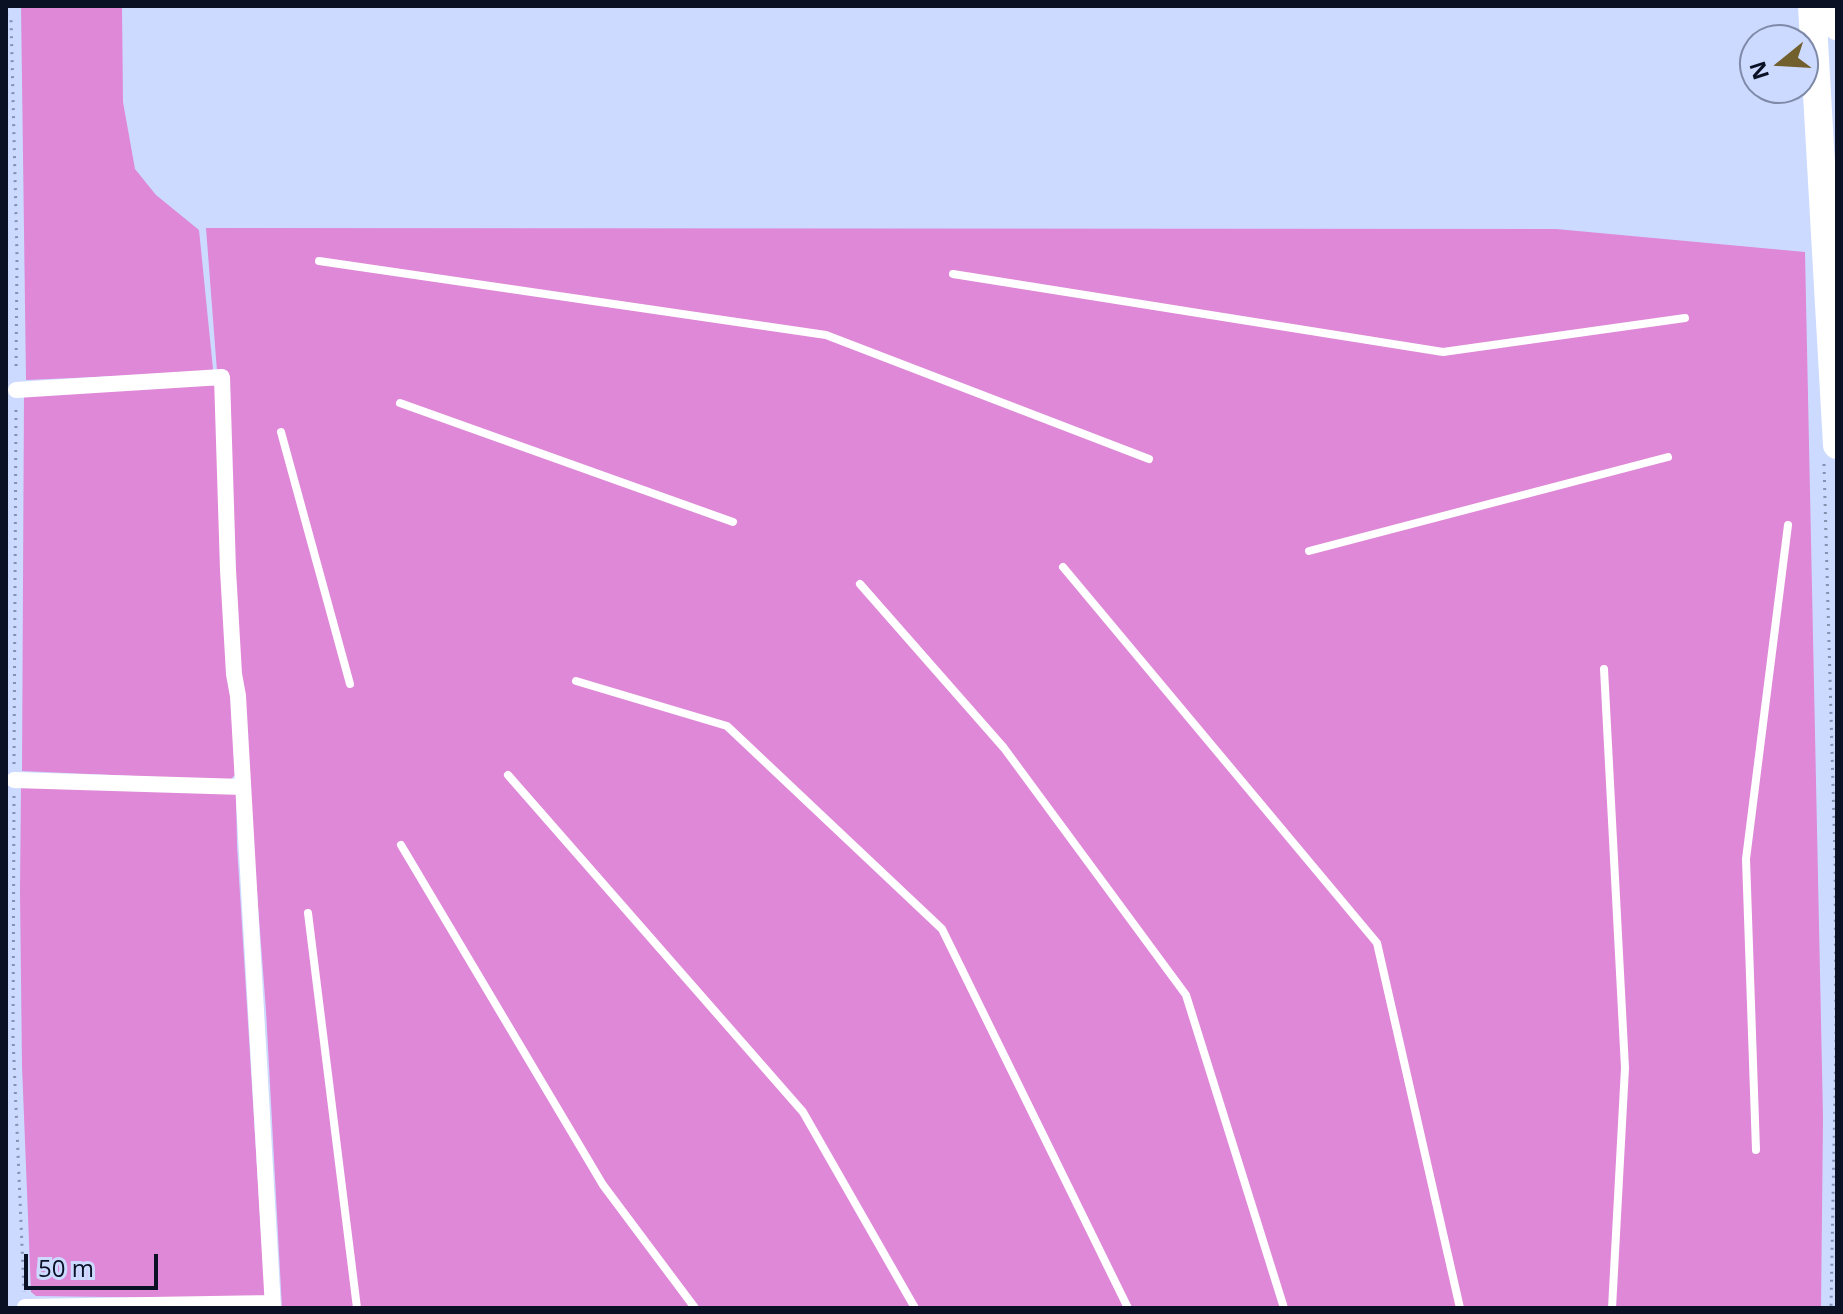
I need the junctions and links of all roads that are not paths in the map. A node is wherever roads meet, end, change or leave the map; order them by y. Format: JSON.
{"nodes":[{"id":1,"x":1812,"y":6,"type":"edge"},
{"id":2,"x":1836,"y":6,"type":"edge"},
{"id":3,"x":1837,"y":26,"type":"edge"},
{"id":4,"x":319,"y":261,"type":"dead end"},
{"id":5,"x":953,"y":274,"type":"dead end"},
{"id":6,"x":1685,"y":318,"type":"dead end"},
{"id":7,"x":16,"y":390,"type":"road end"},
{"id":8,"x":400,"y":403,"type":"dead end"},
{"id":9,"x":281,"y":432,"type":"dead end"},
{"id":10,"x":1831,"y":455,"type":"edge"},
{"id":11,"x":1668,"y":457,"type":"dead end"},
{"id":12,"x":1149,"y":459,"type":"dead end"},
{"id":13,"x":733,"y":522,"type":"dead end"},
{"id":14,"x":1788,"y":525,"type":"dead end"},
{"id":15,"x":1309,"y":551,"type":"dead end"},
{"id":16,"x":1063,"y":567,"type":"dead end"},
{"id":17,"x":860,"y":584,"type":"dead end"},
{"id":18,"x":1604,"y":669,"type":"dead end"},
{"id":19,"x":576,"y":681,"type":"dead end"},
{"id":20,"x":350,"y":684,"type":"dead end"},
{"id":21,"x":508,"y":775,"type":"dead end"},
{"id":22,"x":14,"y":780,"type":"road end"},
{"id":23,"x":243,"y":787,"type":"junction"},
{"id":24,"x":401,"y":845,"type":"dead end"},
{"id":25,"x":308,"y":913,"type":"dead end"},
{"id":26,"x":1756,"y":1150,"type":"dead end"},
{"id":27,"x":273,"y":1305,"type":"edge"},
{"id":28,"x":25,"y":1307,"type":"edge"},
{"id":29,"x":357,"y":1308,"type":"edge"},
{"id":30,"x":695,"y":1308,"type":"edge"},
{"id":31,"x":915,"y":1308,"type":"edge"},
{"id":32,"x":1128,"y":1308,"type":"edge"},
{"id":33,"x":1284,"y":1308,"type":"edge"},
{"id":34,"x":1460,"y":1308,"type":"edge"},
{"id":35,"x":1612,"y":1308,"type":"edge"}],
"edges":[{"from":1,"to":10,"type":"highway"},
{"from":2,"to":3,"type":"highway"},
{"from":4,"to":12,"type":"lane"},
{"from":5,"to":6,"type":"lane"},
{"from":7,"to":23,"type":"street"},
{"from":8,"to":13,"type":"lane"},
{"from":9,"to":20,"type":"lane"},
{"from":11,"to":15,"type":"lane"},
{"from":14,"to":26,"type":"lane"},
{"from":16,"to":34,"type":"lane"},
{"from":17,"to":33,"type":"lane"},
{"from":18,"to":35,"type":"lane"},
{"from":19,"to":32,"type":"lane"},
{"from":21,"to":31,"type":"lane"},
{"from":22,"to":23,"type":"street"},
{"from":23,"to":27,"type":"street"},
{"from":24,"to":30,"type":"lane"},
{"from":25,"to":29,"type":"lane"},
{"from":27,"to":28,"type":"street"}]}
